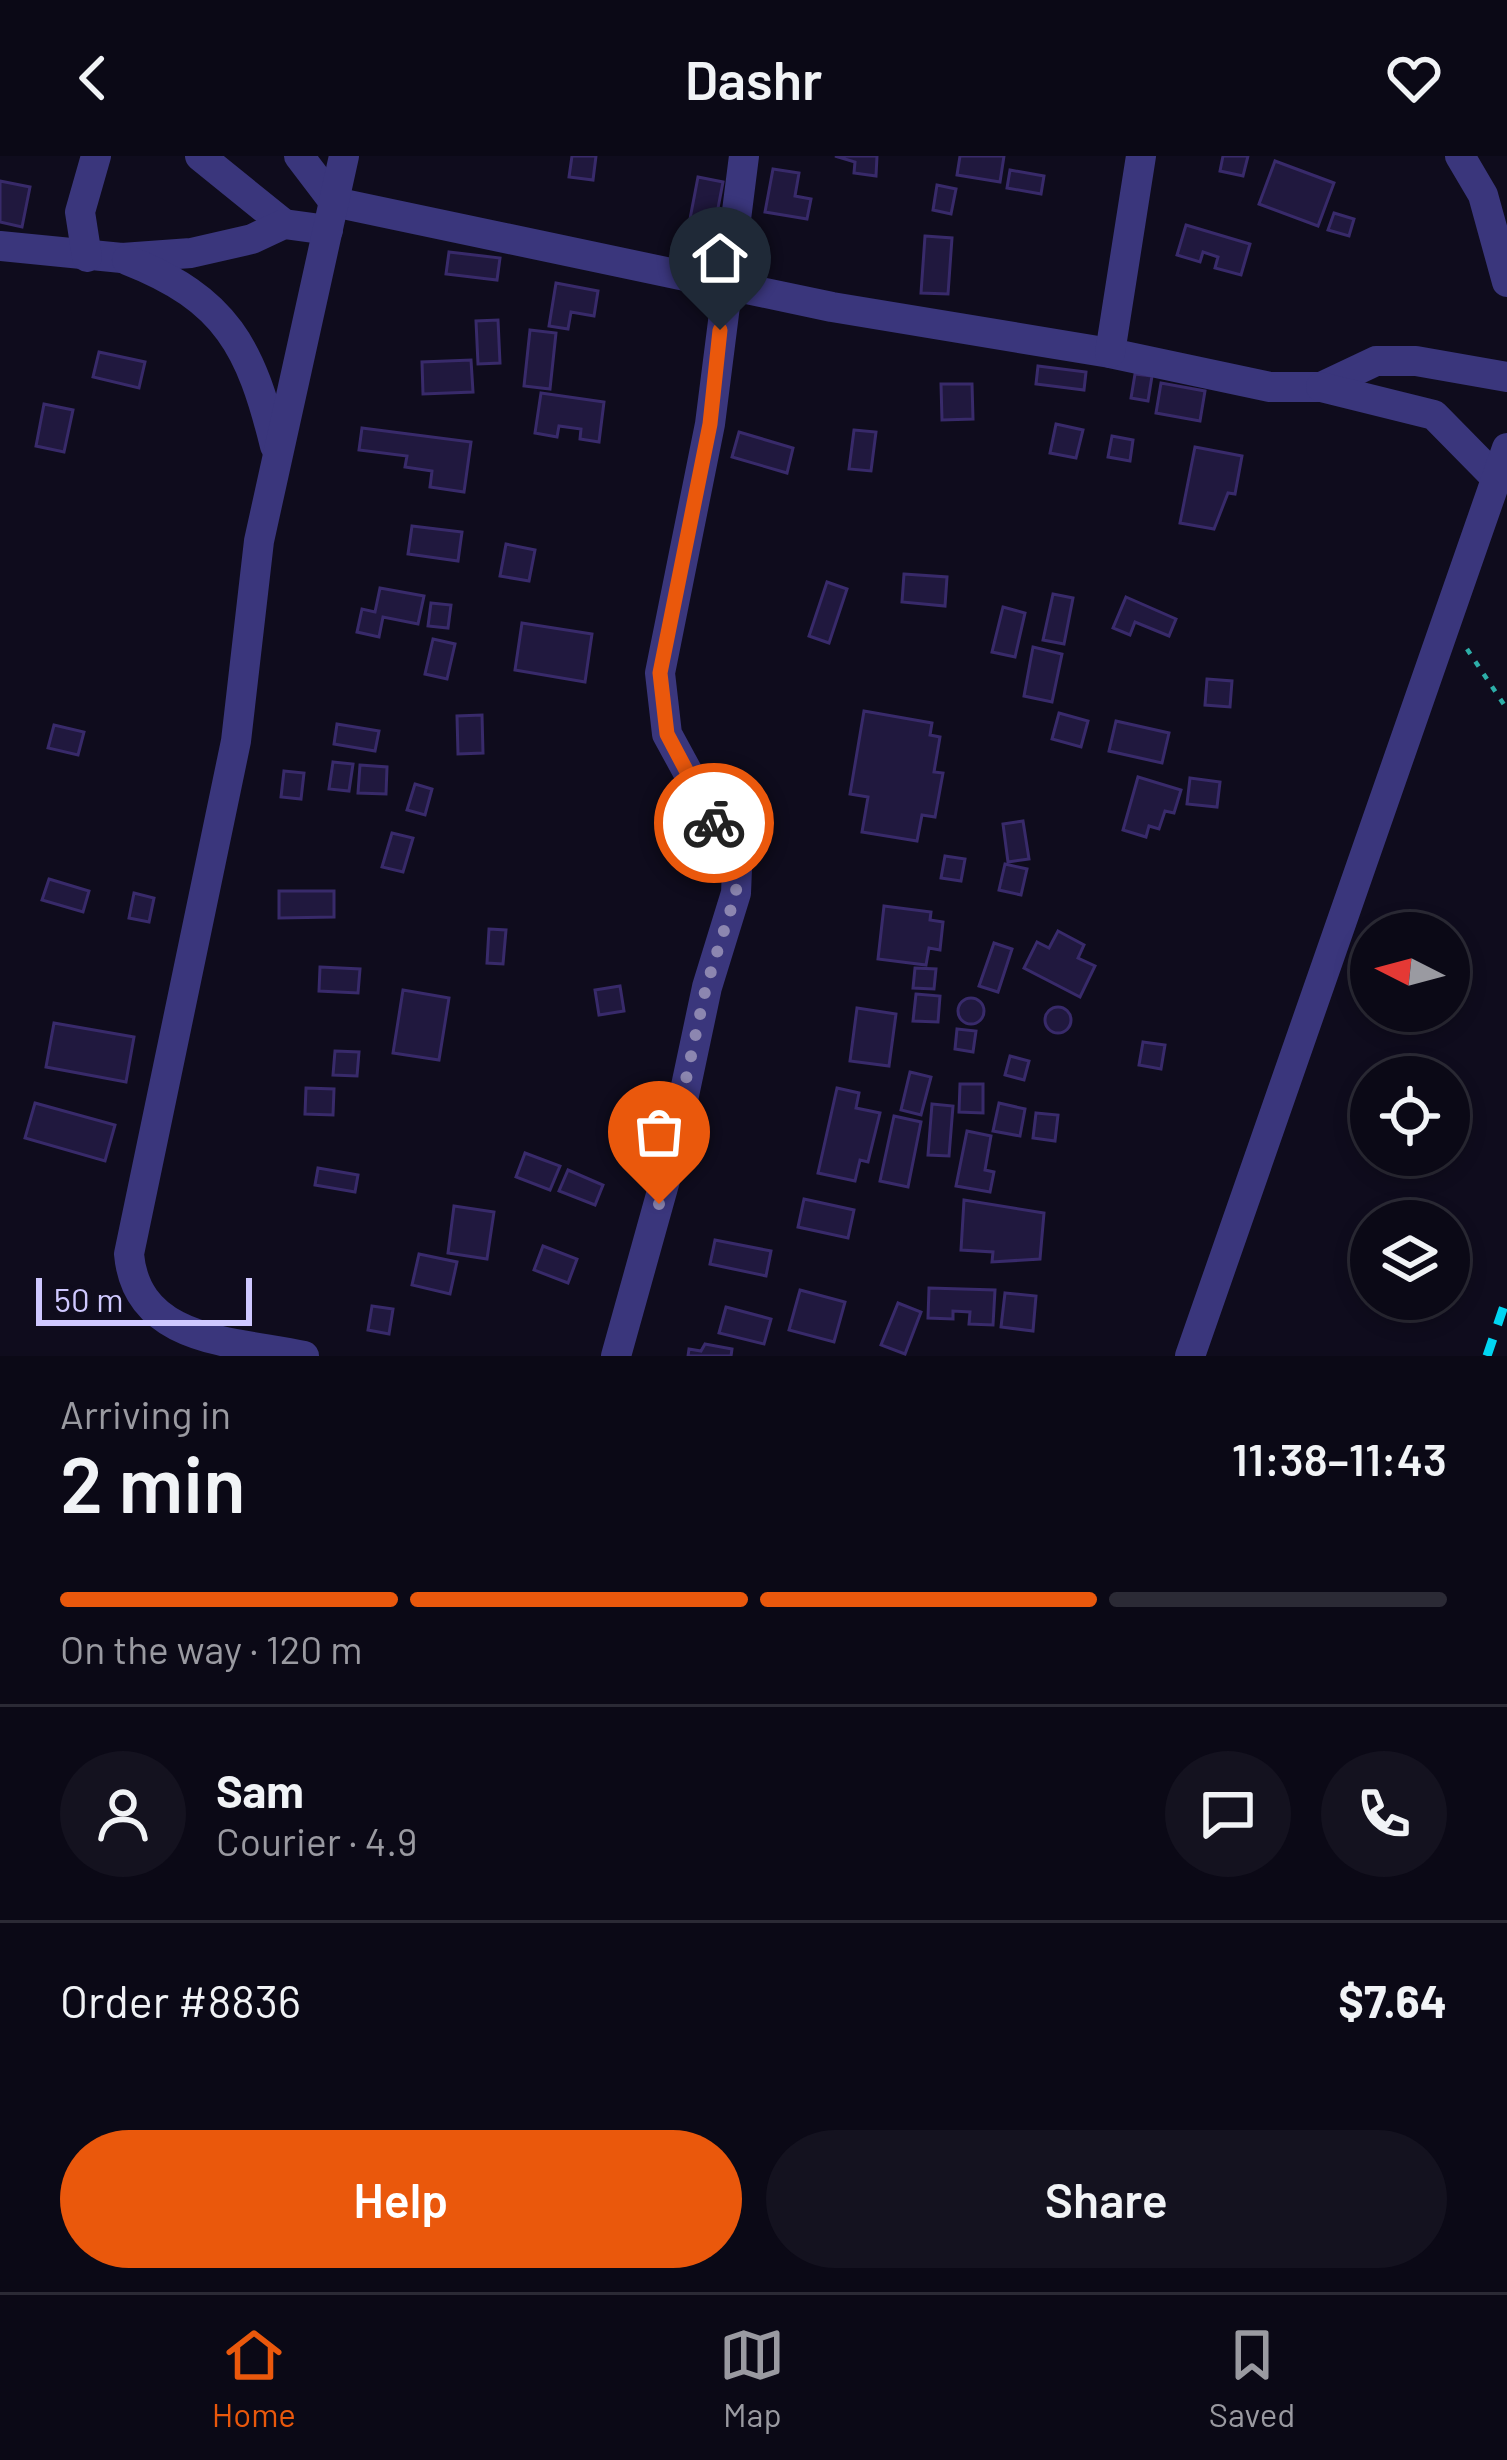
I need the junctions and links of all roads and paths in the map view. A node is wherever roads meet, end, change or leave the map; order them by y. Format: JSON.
{"nodes":[{"id":1,"x":96,"y":156,"type":"edge"},
{"id":2,"x":200,"y":156,"type":"edge"},
{"id":3,"x":299,"y":156,"type":"edge"},
{"id":4,"x":344,"y":156,"type":"edge"},
{"id":5,"x":744,"y":156,"type":"edge"},
{"id":6,"x":1141,"y":156,"type":"edge"},
{"id":7,"x":1460,"y":156,"type":"edge"},
{"id":8,"x":331,"y":216,"type":"junction"},
{"id":9,"x":284,"y":224,"type":"junction"},
{"id":10,"x":0,"y":246,"type":"edge"},
{"id":11,"x":87,"y":256,"type":"junction"},
{"id":12,"x":122,"y":258,"type":"junction"},
{"id":13,"x":1507,"y":282,"type":"edge"},
{"id":14,"x":726,"y":283,"type":"junction"},
{"id":15,"x":1110,"y":353,"type":"junction"},
{"id":16,"x":1507,"y":377,"type":"edge"},
{"id":17,"x":1321,"y":387,"type":"junction"},
{"id":18,"x":1507,"y":448,"type":"edge"},
{"id":19,"x":278,"y":456,"type":"junction"},
{"id":20,"x":1496,"y":478,"type":"junction"},
{"id":21,"x":1444,"y":626,"type":"junction"},
{"id":22,"x":1507,"y":709,"type":"edge"},
{"id":23,"x":304,"y":1356,"type":"edge"},
{"id":24,"x":616,"y":1356,"type":"edge"},
{"id":25,"x":1190,"y":1356,"type":"edge"}],
"edges":[{"from":1,"to":11,"type":"street"},
{"from":2,"to":9,"type":"street"},
{"from":3,"to":8,"type":"street"},
{"from":4,"to":8,"type":"street"},
{"from":5,"to":14,"type":"street"},
{"from":6,"to":15,"type":"street"},
{"from":7,"to":13,"type":"street"},
{"from":8,"to":9,"type":"street"},
{"from":8,"to":14,"type":"street"},
{"from":8,"to":19,"type":"street"},
{"from":9,"to":12,"type":"street"},
{"from":10,"to":11,"type":"street"},
{"from":11,"to":12,"type":"street"},
{"from":12,"to":19,"type":"street"},
{"from":14,"to":15,"type":"street"},
{"from":14,"to":24,"type":"street"},
{"from":15,"to":17,"type":"street"},
{"from":16,"to":17,"type":"street"},
{"from":17,"to":20,"type":"street"},
{"from":18,"to":20,"type":"street"},
{"from":19,"to":23,"type":"street"},
{"from":20,"to":21,"type":"street"},
{"from":21,"to":22,"type":"path"},
{"from":21,"to":25,"type":"street"}]}
